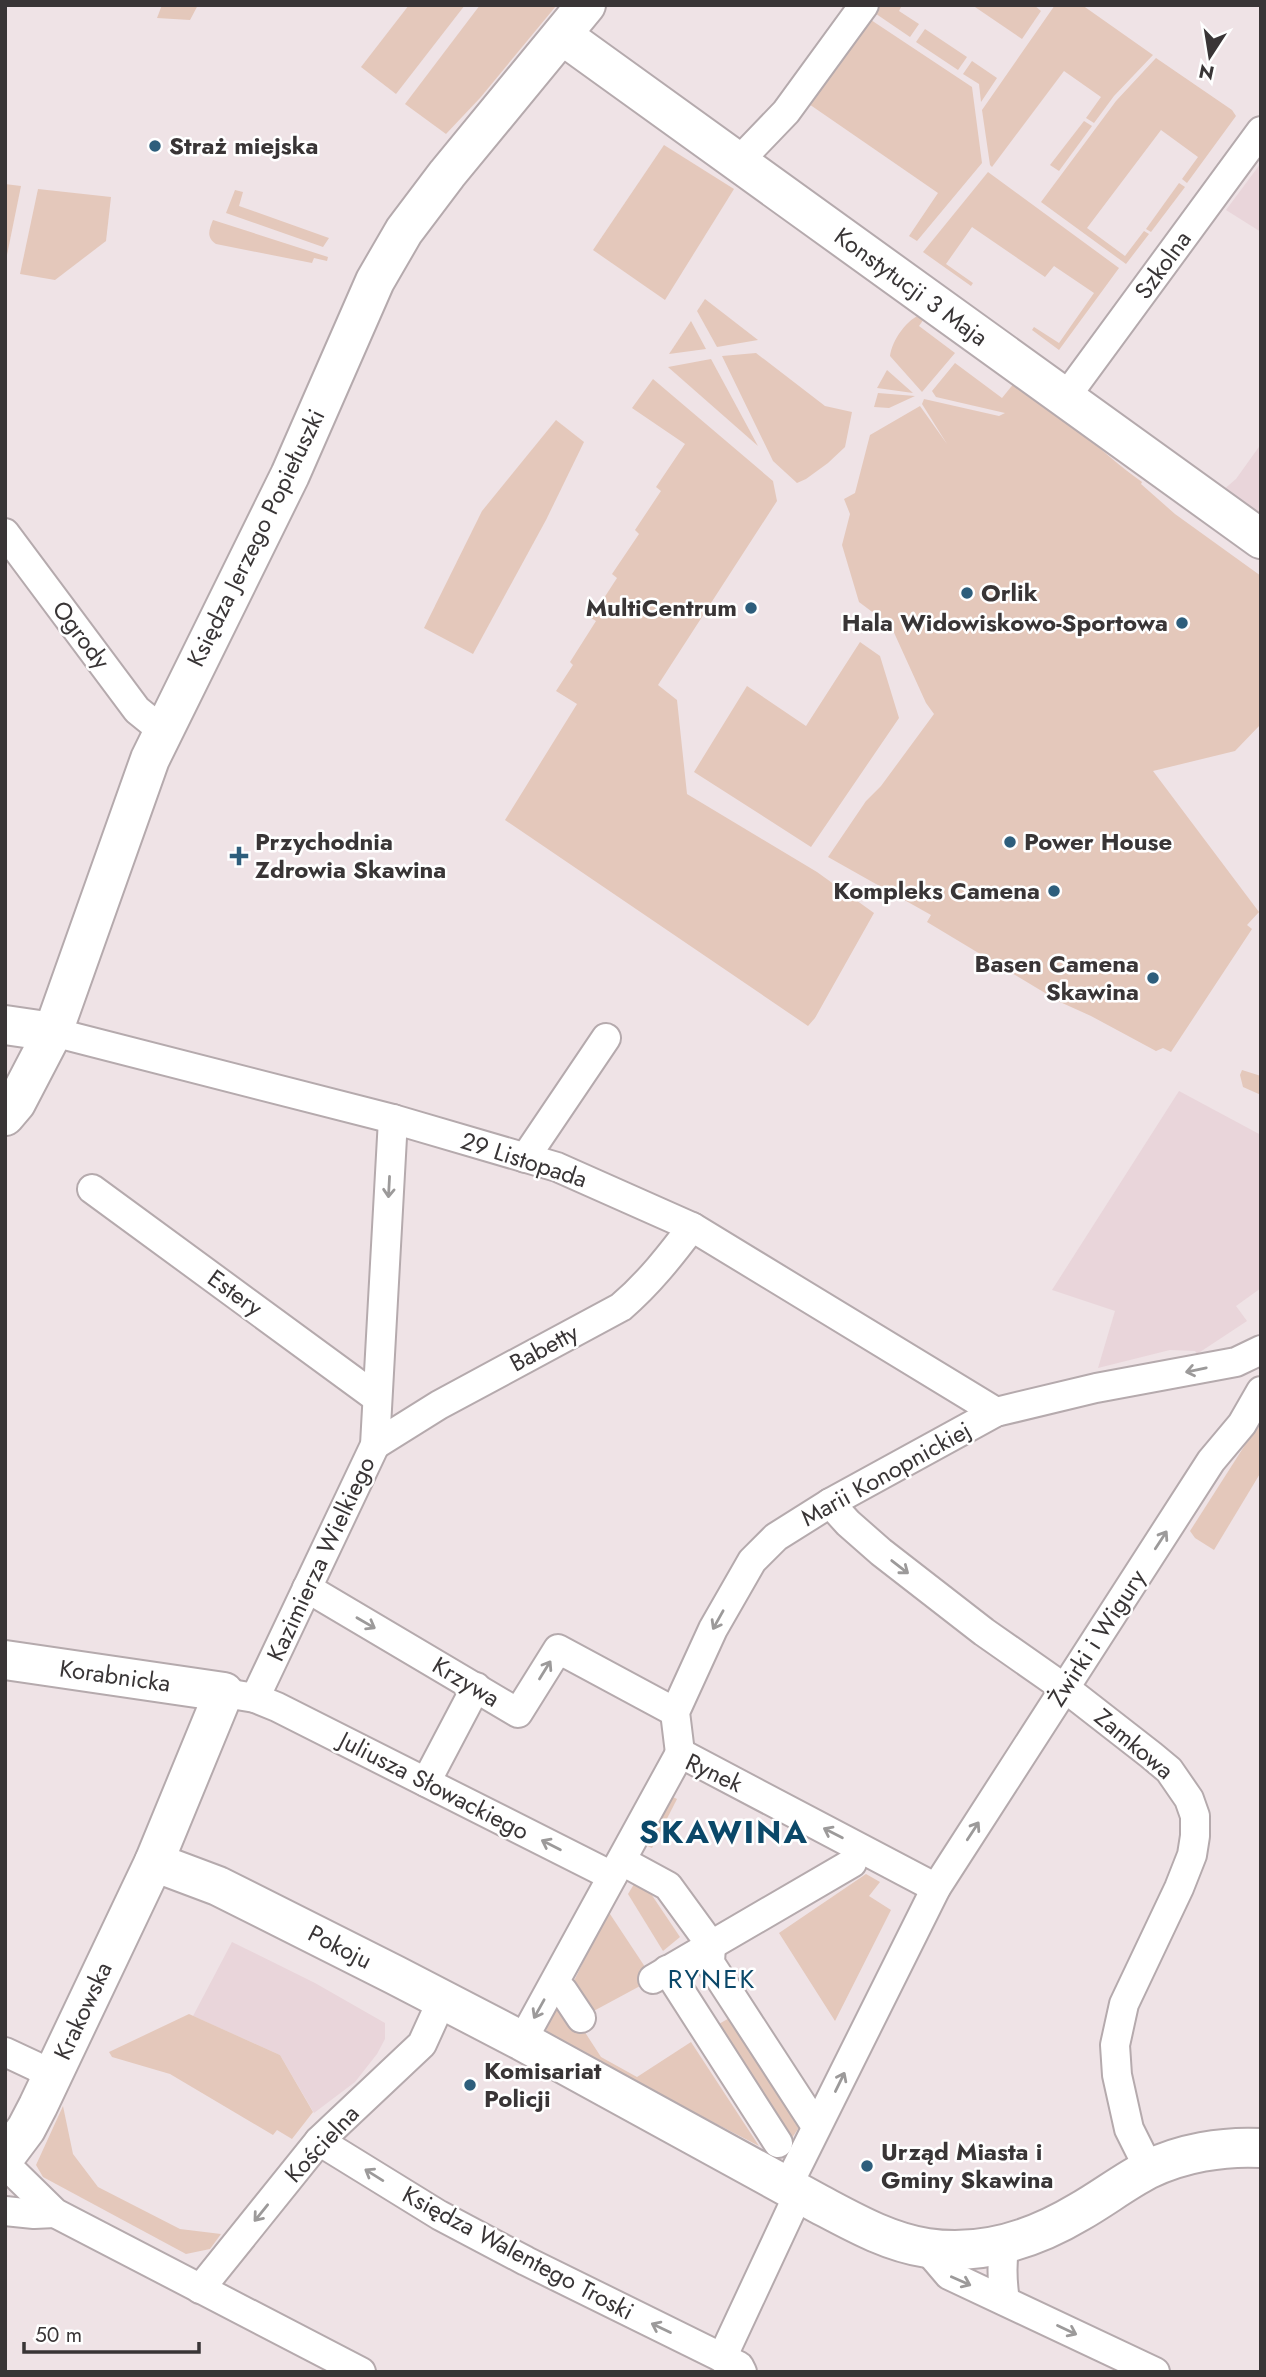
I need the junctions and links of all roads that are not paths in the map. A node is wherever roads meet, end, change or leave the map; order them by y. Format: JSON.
{"nodes":[{"id":1,"x":586,"y":5,"type":"edge"},
{"id":2,"x":864,"y":5,"type":"edge"},
{"id":3,"x":562,"y":35,"type":"junction"},
{"id":4,"x":1261,"y":131,"type":"edge"},
{"id":5,"x":738,"y":162,"type":"junction"},
{"id":6,"x":1065,"y":398,"type":"junction"},
{"id":7,"x":5,"y":533,"type":"edge"},
{"id":8,"x":1261,"y":539,"type":"edge"},
{"id":9,"x":163,"y":731,"type":"junction"},
{"id":10,"x":5,"y":1025,"type":"edge"},
{"id":11,"x":54,"y":1032,"type":"junction"},
{"id":12,"x":606,"y":1038,"type":"dead end"},
{"id":13,"x":5,"y":1116,"type":"edge"},
{"id":14,"x":393,"y":1118,"type":"junction"},
{"id":15,"x":525,"y":1158,"type":"junction"},
{"id":16,"x":92,"y":1189,"type":"dead end"},
{"id":17,"x":692,"y":1227,"type":"junction"},
{"id":18,"x":1248,"y":1356,"type":"edge"},
{"id":19,"x":1257,"y":1397,"type":"edge"},
{"id":20,"x":377,"y":1398,"type":"junction"},
{"id":21,"x":996,"y":1412,"type":"junction"},
{"id":22,"x":375,"y":1445,"type":"junction"},
{"id":23,"x":839,"y":1513,"type":"junction"},
{"id":24,"x":307,"y":1588,"type":"junction"},
{"id":25,"x":5,"y":1660,"type":"edge"},
{"id":26,"x":476,"y":1686,"type":"junction"},
{"id":27,"x":1065,"y":1689,"type":"junction"},
{"id":28,"x":239,"y":1695,"type":"junction"},
{"id":29,"x":675,"y":1712,"type":"junction"},
{"id":30,"x":680,"y":1753,"type":"junction"},
{"id":31,"x":426,"y":1782,"type":"junction"},
{"id":32,"x":154,"y":1862,"type":"junction"},
{"id":33,"x":852,"y":1863,"type":"dead end"},
{"id":34,"x":622,"y":1871,"type":"junction"},
{"id":35,"x":936,"y":1888,"type":"junction"},
{"id":36,"x":711,"y":1945,"type":"junction"},
{"id":37,"x":563,"y":1991,"type":"dead end"},
{"id":38,"x":442,"y":2000,"type":"junction"},
{"id":39,"x":581,"y":2018,"type":"dead end"},
{"id":40,"x":522,"y":2041,"type":"junction"},
{"id":41,"x":5,"y":2052,"type":"edge"},
{"id":42,"x":52,"y":2077,"type":"junction"},
{"id":43,"x":812,"y":2120,"type":"dead end"},
{"id":44,"x":319,"y":2141,"type":"junction"},
{"id":45,"x":778,"y":2143,"type":"dead end"},
{"id":46,"x":1261,"y":2148,"type":"edge"},
{"id":47,"x":5,"y":2157,"type":"edge"},
{"id":48,"x":5,"y":2164,"type":"edge"},
{"id":49,"x":1149,"y":2169,"type":"junction"},
{"id":50,"x":793,"y":2190,"type":"junction"},
{"id":51,"x":5,"y":2211,"type":"edge"},
{"id":52,"x":55,"y":2213,"type":"junction"},
{"id":53,"x":1005,"y":2244,"type":"junction"},
{"id":54,"x":926,"y":2248,"type":"junction"},
{"id":55,"x":200,"y":2289,"type":"junction"},
{"id":56,"x":1005,"y":2301,"type":"junction"},
{"id":57,"x":732,"y":2365,"type":"edge"},
{"id":58,"x":361,"y":2372,"type":"edge"},
{"id":59,"x":1155,"y":2372,"type":"edge"}],
"edges":[{"from":1,"to":3,"type":"street","name":"Księdza Jerzego Popiełuszki"},
{"from":2,"to":5,"type":"street"},
{"from":3,"to":5,"type":"street","name":"Konstytucji 3 Maja"},
{"from":3,"to":9,"type":"street","name":"Księdza Jerzego Popiełuszki"},
{"from":4,"to":6,"type":"street","name":"Szkolna"},
{"from":5,"to":6,"type":"street","name":"Konstytucji 3 Maja"},
{"from":6,"to":8,"type":"street","name":"Konstytucji 3 Maja"},
{"from":7,"to":9,"type":"street","name":"Ogrody"},
{"from":9,"to":11,"type":"street","name":"Księdza Jerzego Popiełuszki"},
{"from":10,"to":11,"type":"street","name":"29 Listopada"},
{"from":11,"to":13,"type":"street","name":"Księdza Jerzego Popiełuszki"},
{"from":11,"to":14,"type":"street","name":"29 Listopada"},
{"from":12,"to":15,"type":"street"},
{"from":14,"to":15,"type":"street","name":"29 Listopada"},
{"from":14,"to":20,"type":"street","name":"Kazimierza Wielkiego","one_way":true},
{"from":15,"to":17,"type":"street","name":"29 Listopada"},
{"from":16,"to":20,"type":"street","name":"Estery"},
{"from":17,"to":21,"type":"street","name":"29 Listopada"},
{"from":17,"to":22,"type":"street","name":"Babetty"},
{"from":18,"to":19,"type":"street","name":"Marii Konopnickiej"},
{"from":18,"to":21,"type":"street","name":"Marii Konopnickiej","one_way":true},
{"from":27,"to":19,"type":"street","name":"Żwirki i Wigury","one_way":true},
{"from":20,"to":22,"type":"street","name":"Kazimierza Wielkiego"},
{"from":21,"to":23,"type":"street","name":"Marii Konopnickiej"},
{"from":22,"to":24,"type":"street","name":"Kazimierza Wielkiego"},
{"from":23,"to":27,"type":"street","name":"Zamkowa","one_way":true},
{"from":23,"to":29,"type":"street","name":"Marii Konopnickiej","one_way":true},
{"from":24,"to":26,"type":"street","name":"Krzywa","one_way":true},
{"from":24,"to":28,"type":"street","name":"Kazimierza Wielkiego"},
{"from":25,"to":28,"type":"street","name":"Korabnicka"},
{"from":26,"to":29,"type":"street","name":"Krzywa","one_way":true},
{"from":26,"to":31,"type":"street"},
{"from":35,"to":27,"type":"street","name":"Żwirki i Wigury","one_way":true},
{"from":27,"to":49,"type":"street","name":"Zamkowa"},
{"from":28,"to":31,"type":"street","name":"Juliusza Słowackiego"},
{"from":28,"to":32,"type":"street","name":"Kazimierza Wielkiego"},
{"from":29,"to":30,"type":"street"},
{"from":30,"to":34,"type":"street","name":"Rynek"},
{"from":35,"to":30,"type":"street","name":"Rynek","one_way":true},
{"from":34,"to":31,"type":"street","name":"Juliusza Słowackiego","one_way":true},
{"from":32,"to":38,"type":"street","name":"Pokoju"},
{"from":32,"to":42,"type":"street","name":"Krakowska"},
{"from":33,"to":36,"type":"street"},
{"from":34,"to":36,"type":"street"},
{"from":34,"to":40,"type":"street","name":"Rynek","one_way":true},
{"from":50,"to":35,"type":"street","one_way":true},
{"from":36,"to":43,"type":"street"},
{"from":36,"to":45,"type":"street"},
{"from":37,"to":39,"type":"street"},
{"from":38,"to":40,"type":"street","name":"Pokoju"},
{"from":38,"to":44,"type":"street","name":"Kościelna"},
{"from":40,"to":50,"type":"street"},
{"from":41,"to":42,"type":"street"},
{"from":42,"to":47,"type":"street","name":"Krakowska"},
{"from":44,"to":55,"type":"street","name":"Kościelna","one_way":true},
{"from":57,"to":44,"type":"street","name":"Księdza Walentego Troski","one_way":true},
{"from":46,"to":49,"type":"street"},
{"from":48,"to":52,"type":"street"},
{"from":49,"to":53,"type":"street"},
{"from":50,"to":54,"type":"street"},
{"from":50,"to":57,"type":"street"},
{"from":51,"to":52,"type":"street"},
{"from":52,"to":55,"type":"street"},
{"from":53,"to":54,"type":"street"},
{"from":53,"to":56,"type":"street"},
{"from":54,"to":56,"type":"street","one_way":true},
{"from":55,"to":58,"type":"street"},
{"from":56,"to":59,"type":"street","one_way":true}]}
